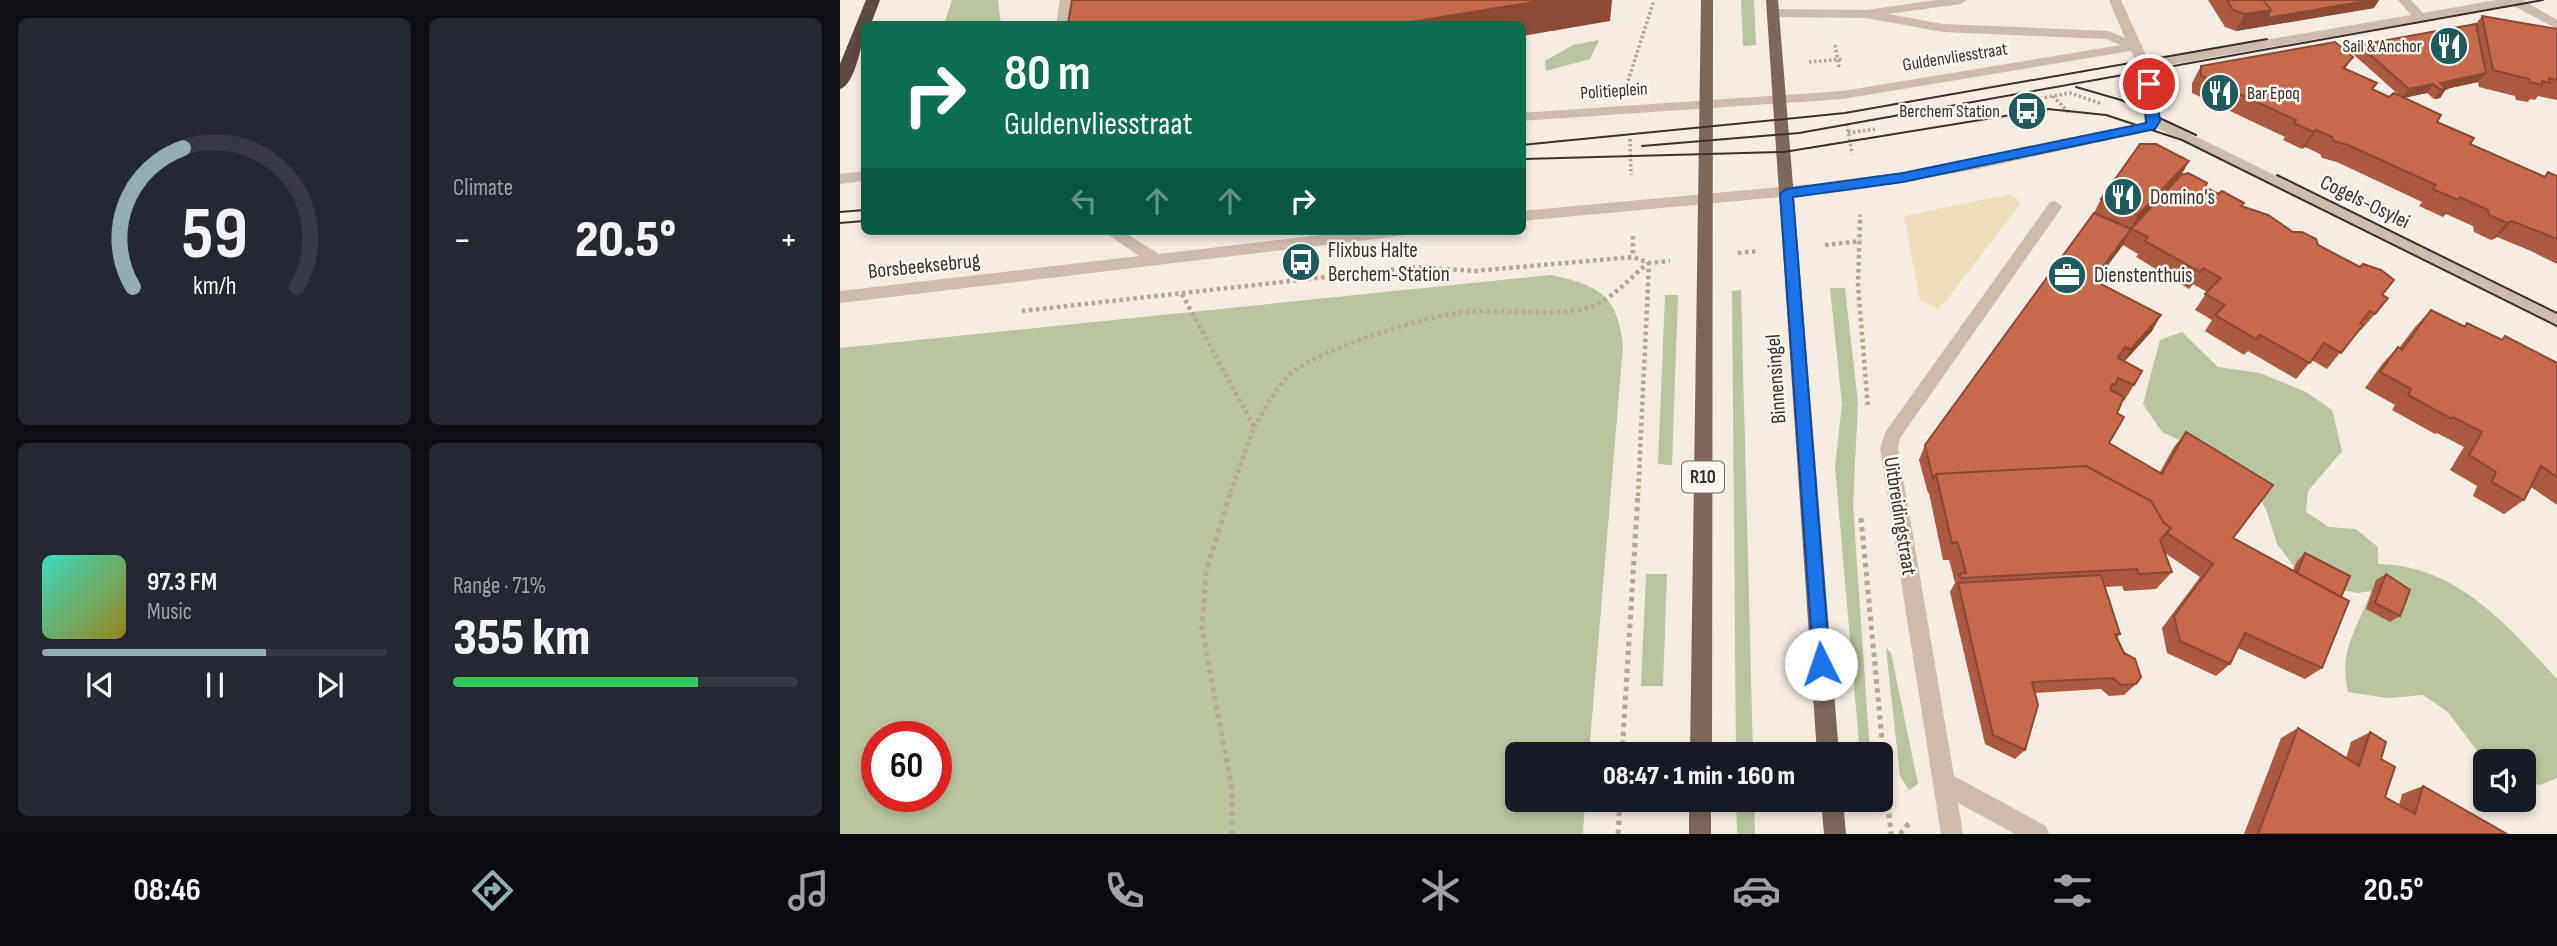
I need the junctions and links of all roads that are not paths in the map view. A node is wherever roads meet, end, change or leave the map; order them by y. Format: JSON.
{"nodes":[{"id":1,"x":873,"y":0,"type":"edge"},
{"id":2,"x":1066,"y":0,"type":"edge"},
{"id":3,"x":1707,"y":0,"type":"edge"},
{"id":4,"x":1885,"y":0,"type":"edge"},
{"id":5,"x":1961,"y":0,"type":"edge"},
{"id":6,"x":2115,"y":0,"type":"edge"},
{"id":7,"x":2404,"y":0,"type":"edge"},
{"id":8,"x":2516,"y":0,"type":"edge"},
{"id":9,"x":1772,"y":7,"type":"edge"},
{"id":10,"x":1866,"y":14,"type":"junction"},
{"id":11,"x":2420,"y":17,"type":"junction"},
{"id":12,"x":865,"y":21,"type":"edge"},
{"id":13,"x":1062,"y":21,"type":"edge"},
{"id":14,"x":2557,"y":25,"type":"edge"},
{"id":15,"x":861,"y":30,"type":"edge"},
{"id":16,"x":2135,"y":47,"type":"junction"},
{"id":17,"x":2143,"y":65,"type":"junction"},
{"id":18,"x":840,"y":83,"type":"edge"},
{"id":19,"x":1779,"y":100,"type":"junction"},
{"id":20,"x":1708,"y":104,"type":"junction"},
{"id":21,"x":1526,"y":117,"type":"edge"},
{"id":22,"x":2154,"y":121,"type":"junction"},
{"id":23,"x":861,"y":176,"type":"edge"},
{"id":24,"x":840,"y":179,"type":"edge"},
{"id":25,"x":1786,"y":194,"type":"junction"},
{"id":26,"x":1706,"y":200,"type":"junction"},
{"id":27,"x":2055,"y":206,"type":"dead end"},
{"id":28,"x":1526,"y":216,"type":"edge"},
{"id":29,"x":1117,"y":235,"type":"edge"},
{"id":30,"x":1366,"y":235,"type":"edge"},
{"id":31,"x":1157,"y":260,"type":"junction"},
{"id":32,"x":840,"y":297,"type":"edge"},
{"id":33,"x":2557,"y":320,"type":"edge"},
{"id":34,"x":1700,"y":742,"type":"edge"},
{"id":35,"x":1827,"y":742,"type":"edge"},
{"id":36,"x":1944,"y":783,"type":"junction"},
{"id":37,"x":1700,"y":812,"type":"edge"},
{"id":38,"x":1833,"y":812,"type":"edge"},
{"id":39,"x":1700,"y":834,"type":"edge"},
{"id":40,"x":1835,"y":834,"type":"edge"},
{"id":41,"x":1952,"y":834,"type":"edge"},
{"id":42,"x":2038,"y":834,"type":"edge"}],
"edges":[{"from":1,"to":12,"type":"highway"},
{"from":2,"to":13,"type":"street"},
{"from":3,"to":20,"type":"main road","number":"R10"},
{"from":4,"to":10,"type":"street"},
{"from":5,"to":10,"type":"street"},
{"from":6,"to":16,"type":"street"},
{"from":7,"to":11,"type":"street"},
{"from":8,"to":11,"type":"street"},
{"from":8,"to":14,"type":"street"},
{"from":9,"to":10,"type":"street"},
{"from":9,"to":19,"type":"main road","name":"Binnensingel"},
{"from":10,"to":16,"type":"street"},
{"from":11,"to":17,"type":"street"},
{"from":15,"to":18,"type":"highway"},
{"from":16,"to":17,"type":"street"},
{"from":16,"to":19,"type":"street","name":"Guldenvliesstraat"},
{"from":17,"to":22,"type":"street"},
{"from":19,"to":20,"type":"street","name":"Politieplein"},
{"from":19,"to":25,"type":"main road","name":"Binnensingel"},
{"from":20,"to":21,"type":"street","name":"Politieplein"},
{"from":20,"to":26,"type":"main road","number":"R10"},
{"from":22,"to":25,"type":"street"},
{"from":22,"to":33,"type":"street","name":"Cogels-Osylei"},
{"from":23,"to":24,"type":"street"},
{"from":25,"to":26,"type":"street"},
{"from":25,"to":35,"type":"main road","name":"Binnensingel"},
{"from":26,"to":28,"type":"street"},
{"from":26,"to":34,"type":"main road","number":"R10"},
{"from":27,"to":36,"type":"street","name":"Uitbreidingstraat"},
{"from":29,"to":31,"type":"street"},
{"from":30,"to":31,"type":"street"},
{"from":31,"to":32,"type":"street","name":"Borsbeeksebrug"},
{"from":36,"to":41,"type":"street","name":"Uitbreidingstraat"},
{"from":36,"to":42,"type":"street"},
{"from":37,"to":39,"type":"main road"},
{"from":38,"to":40,"type":"main road"}]}
